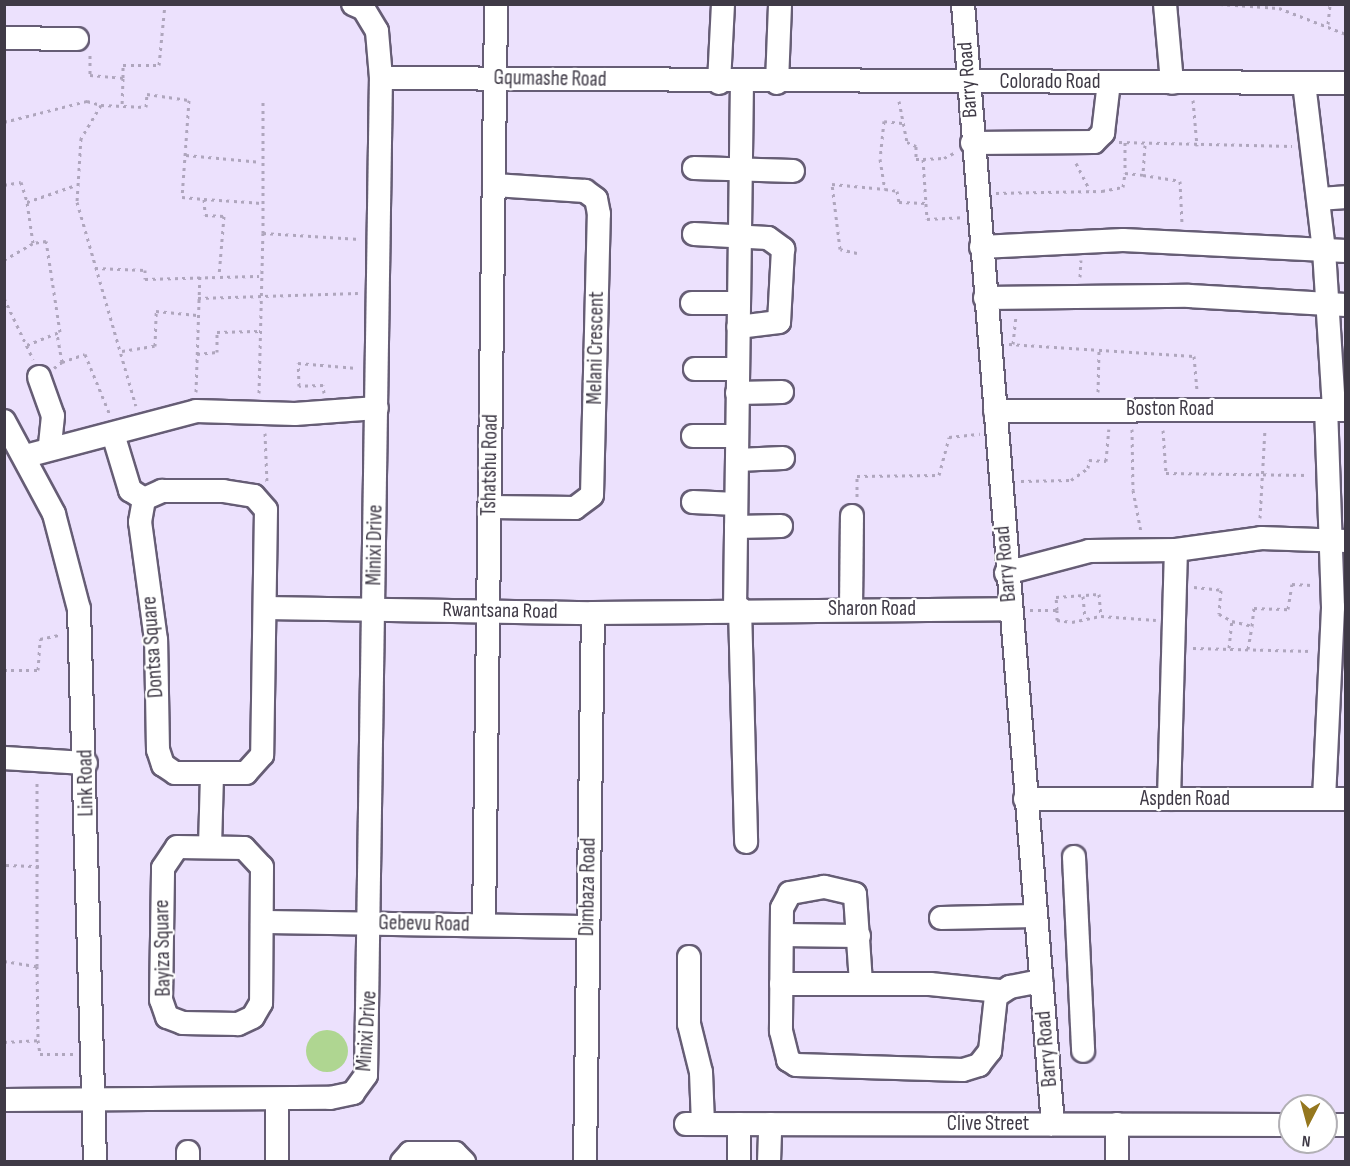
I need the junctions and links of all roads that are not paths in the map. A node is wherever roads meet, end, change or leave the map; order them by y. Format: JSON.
{"nodes":[{"id":1,"x":353,"y":4,"type":"edge"},
{"id":2,"x":496,"y":4,"type":"edge"},
{"id":3,"x":723,"y":4,"type":"edge"},
{"id":4,"x":780,"y":4,"type":"edge"},
{"id":5,"x":963,"y":4,"type":"edge"},
{"id":6,"x":1165,"y":4,"type":"edge"},
{"id":7,"x":4,"y":38,"type":"edge"},
{"id":8,"x":77,"y":39,"type":"road end"},
{"id":9,"x":381,"y":78,"type":"junction"},
{"id":10,"x":495,"y":78,"type":"junction"},
{"id":11,"x":968,"y":82,"type":"junction"},
{"id":12,"x":1109,"y":82,"type":"junction"},
{"id":13,"x":719,"y":83,"type":"junction"},
{"id":14,"x":742,"y":83,"type":"junction"},
{"id":15,"x":777,"y":83,"type":"junction"},
{"id":16,"x":1181,"y":83,"type":"junction"},
{"id":17,"x":1304,"y":83,"type":"junction"},
{"id":18,"x":1346,"y":83,"type":"edge"},
{"id":19,"x":973,"y":147,"type":"junction"},
{"id":20,"x":694,"y":168,"type":"dead end"},
{"id":21,"x":740,"y":169,"type":"junction"},
{"id":22,"x":793,"y":171,"type":"dead end"},
{"id":23,"x":494,"y":185,"type":"junction"},
{"id":24,"x":1346,"y":197,"type":"edge"},
{"id":25,"x":1319,"y":199,"type":"junction"},
{"id":26,"x":694,"y":234,"type":"dead end"},
{"id":27,"x":740,"y":237,"type":"junction"},
{"id":28,"x":981,"y":247,"type":"junction"},
{"id":29,"x":1335,"y":251,"type":"edge"},
{"id":30,"x":985,"y":298,"type":"junction"},
{"id":31,"x":692,"y":303,"type":"dead end"},
{"id":32,"x":738,"y":303,"type":"junction"},
{"id":33,"x":1336,"y":305,"type":"edge"},
{"id":34,"x":738,"y":327,"type":"junction"},
{"id":35,"x":695,"y":369,"type":"dead end"},
{"id":36,"x":738,"y":369,"type":"junction"},
{"id":37,"x":39,"y":377,"type":"road end"},
{"id":38,"x":782,"y":392,"type":"dead end"},
{"id":39,"x":737,"y":393,"type":"junction"},
{"id":40,"x":377,"y":408,"type":"junction"},
{"id":41,"x":1335,"y":410,"type":"edge"},
{"id":42,"x":4,"y":421,"type":"edge"},
{"id":43,"x":995,"y":422,"type":"junction"},
{"id":44,"x":115,"y":424,"type":"junction"},
{"id":45,"x":693,"y":436,"type":"dead end"},
{"id":46,"x":737,"y":436,"type":"junction"},
{"id":47,"x":50,"y":446,"type":"junction"},
{"id":48,"x":26,"y":456,"type":"junction"},
{"id":49,"x":783,"y":458,"type":"dead end"},
{"id":50,"x":737,"y":460,"type":"junction"},
{"id":51,"x":144,"y":499,"type":"junction"},
{"id":52,"x":693,"y":501,"type":"dead end"},
{"id":53,"x":736,"y":504,"type":"junction"},
{"id":54,"x":490,"y":507,"type":"junction"},
{"id":55,"x":852,"y":516,"type":"road end"},
{"id":56,"x":781,"y":526,"type":"dead end"},
{"id":57,"x":736,"y":527,"type":"junction"},
{"id":58,"x":1337,"y":540,"type":"edge"},
{"id":59,"x":1176,"y":550,"type":"junction"},
{"id":60,"x":1006,"y":573,"type":"junction"},
{"id":61,"x":265,"y":608,"type":"junction"},
{"id":62,"x":737,"y":608,"type":"junction"},
{"id":63,"x":374,"y":609,"type":"junction"},
{"id":64,"x":851,"y":609,"type":"junction"},
{"id":65,"x":1010,"y":609,"type":"junction"},
{"id":66,"x":487,"y":611,"type":"junction"},
{"id":67,"x":593,"y":613,"type":"junction"},
{"id":68,"x":4,"y":758,"type":"edge"},
{"id":69,"x":86,"y":763,"type":"junction"},
{"id":70,"x":212,"y":775,"type":"junction"},
{"id":71,"x":1025,"y":799,"type":"junction"},
{"id":72,"x":1169,"y":799,"type":"junction"},
{"id":73,"x":1335,"y":799,"type":"edge"},
{"id":74,"x":746,"y":842,"type":"dead end"},
{"id":75,"x":210,"y":847,"type":"junction"},
{"id":76,"x":1074,"y":857,"type":"dead end"},
{"id":77,"x":1035,"y":916,"type":"junction"},
{"id":78,"x":941,"y":918,"type":"dead end"},
{"id":79,"x":262,"y":922,"type":"junction"},
{"id":80,"x":371,"y":924,"type":"junction"},
{"id":81,"x":484,"y":925,"type":"junction"},
{"id":82,"x":587,"y":927,"type":"junction"},
{"id":83,"x":782,"y":935,"type":"junction"},
{"id":84,"x":860,"y":936,"type":"junction"},
{"id":85,"x":1078,"y":952,"type":"junction"},
{"id":86,"x":1039,"y":956,"type":"junction"},
{"id":87,"x":689,"y":957,"type":"dead end"},
{"id":88,"x":1041,"y":981,"type":"junction"},
{"id":89,"x":861,"y":983,"type":"junction"},
{"id":90,"x":782,"y":984,"type":"junction"},
{"id":91,"x":1000,"y":992,"type":"junction"},
{"id":92,"x":1083,"y":1051,"type":"dead end"},
{"id":93,"x":277,"y":1099,"type":"junction"},
{"id":94,"x":4,"y":1100,"type":"edge"},
{"id":95,"x":94,"y":1101,"type":"junction"},
{"id":96,"x":739,"y":1124,"type":"junction"},
{"id":97,"x":770,"y":1124,"type":"junction"},
{"id":98,"x":1053,"y":1124,"type":"junction"},
{"id":99,"x":1118,"y":1124,"type":"junction"},
{"id":100,"x":1278,"y":1125,"type":"edge"},
{"id":101,"x":95,"y":1161,"type":"edge"},
{"id":102,"x":277,"y":1161,"type":"edge"},
{"id":103,"x":402,"y":1161,"type":"edge"},
{"id":104,"x":464,"y":1161,"type":"edge"},
{"id":105,"x":585,"y":1161,"type":"edge"},
{"id":106,"x":739,"y":1161,"type":"edge"},
{"id":107,"x":769,"y":1161,"type":"edge"},
{"id":108,"x":1117,"y":1161,"type":"edge"}],
"edges":[{"from":1,"to":9,"type":"street","name":"Minixi Drive"},
{"from":2,"to":10,"type":"street","name":"Tshatshu Road"},
{"from":3,"to":13,"type":"street"},
{"from":4,"to":15,"type":"street"},
{"from":5,"to":11,"type":"street","name":"Barry Road"},
{"from":6,"to":16,"type":"street"},
{"from":7,"to":8,"type":"street"},
{"from":9,"to":10,"type":"street","name":"Gqumashe Road"},
{"from":9,"to":40,"type":"street","name":"Minixi Drive"},
{"from":10,"to":13,"type":"street","name":"Gqumashe Road"},
{"from":10,"to":23,"type":"street","name":"Tshatshu Road"},
{"from":11,"to":12,"type":"street","name":"Colorado Road"},
{"from":11,"to":15,"type":"street","name":"Colorado Road"},
{"from":11,"to":19,"type":"street","name":"Barry Road"},
{"from":12,"to":16,"type":"street","name":"Colorado Road"},
{"from":12,"to":19,"type":"street"},
{"from":13,"to":14,"type":"street","name":"Colorado Road"},
{"from":14,"to":15,"type":"street","name":"Colorado Road"},
{"from":14,"to":21,"type":"street"},
{"from":16,"to":17,"type":"street","name":"Colorado Road"},
{"from":17,"to":18,"type":"street","name":"Colorado Road"},
{"from":17,"to":25,"type":"street"},
{"from":19,"to":28,"type":"street","name":"Barry Road"},
{"from":20,"to":21,"type":"street"},
{"from":21,"to":22,"type":"street"},
{"from":21,"to":27,"type":"street"},
{"from":23,"to":54,"type":"street","name":"Tshatshu Road"},
{"from":23,"to":54,"type":"street","name":"Melani Crescent"},
{"from":24,"to":25,"type":"street"},
{"from":25,"to":29,"type":"street"},
{"from":26,"to":27,"type":"street"},
{"from":27,"to":32,"type":"street"},
{"from":27,"to":34,"type":"street"},
{"from":28,"to":29,"type":"street"},
{"from":28,"to":30,"type":"street","name":"Barry Road"},
{"from":29,"to":33,"type":"street"},
{"from":30,"to":33,"type":"street"},
{"from":30,"to":43,"type":"street","name":"Barry Road"},
{"from":31,"to":32,"type":"street"},
{"from":32,"to":34,"type":"street"},
{"from":33,"to":41,"type":"street"},
{"from":34,"to":36,"type":"street"},
{"from":35,"to":36,"type":"street"},
{"from":36,"to":39,"type":"street"},
{"from":37,"to":47,"type":"street"},
{"from":38,"to":39,"type":"street"},
{"from":39,"to":46,"type":"street"},
{"from":40,"to":44,"type":"street"},
{"from":40,"to":63,"type":"street","name":"Minixi Drive"},
{"from":41,"to":43,"type":"street","name":"Boston Road"},
{"from":41,"to":58,"type":"street"},
{"from":42,"to":48,"type":"street","name":"Link Road"},
{"from":43,"to":60,"type":"street","name":"Barry Road"},
{"from":44,"to":47,"type":"street"},
{"from":44,"to":51,"type":"street"},
{"from":45,"to":46,"type":"street"},
{"from":46,"to":50,"type":"street"},
{"from":47,"to":48,"type":"street"},
{"from":48,"to":69,"type":"street","name":"Link Road"},
{"from":49,"to":50,"type":"street"},
{"from":50,"to":53,"type":"street"},
{"from":51,"to":61,"type":"street","name":"Dontsa Square"},
{"from":51,"to":70,"type":"street","name":"Dontsa Square"},
{"from":52,"to":53,"type":"street"},
{"from":53,"to":57,"type":"street"},
{"from":54,"to":66,"type":"street","name":"Tshatshu Road"},
{"from":55,"to":64,"type":"street"},
{"from":56,"to":57,"type":"street"},
{"from":57,"to":62,"type":"street"},
{"from":58,"to":59,"type":"street"},
{"from":58,"to":73,"type":"street"},
{"from":59,"to":60,"type":"street"},
{"from":59,"to":72,"type":"street"},
{"from":60,"to":65,"type":"street","name":"Barry Road"},
{"from":61,"to":63,"type":"street","name":"Rwantsana Road"},
{"from":61,"to":70,"type":"street","name":"Dontsa Square"},
{"from":62,"to":64,"type":"street","name":"Sharon Road"},
{"from":62,"to":67,"type":"street","name":"Rwantsana Road"},
{"from":62,"to":74,"type":"street"},
{"from":63,"to":66,"type":"street","name":"Rwantsana Road"},
{"from":63,"to":80,"type":"street","name":"Minixi Drive"},
{"from":64,"to":65,"type":"street","name":"Sharon Road"},
{"from":65,"to":71,"type":"street","name":"Barry Road"},
{"from":66,"to":67,"type":"street","name":"Rwantsana Road"},
{"from":66,"to":81,"type":"street","name":"Tshatshu Road"},
{"from":67,"to":82,"type":"street","name":"Dimbaza Road"},
{"from":68,"to":69,"type":"street"},
{"from":69,"to":95,"type":"street","name":"Link Road"},
{"from":70,"to":75,"type":"street"},
{"from":71,"to":72,"type":"street","name":"Aspden Road"},
{"from":71,"to":77,"type":"street","name":"Barry Road"},
{"from":72,"to":73,"type":"street","name":"Aspden Road"},
{"from":75,"to":79,"type":"street","name":"Bayiza Square"},
{"from":75,"to":79,"type":"street","name":"Bayiza Square"},
{"from":76,"to":85,"type":"street"},
{"from":77,"to":78,"type":"street"},
{"from":77,"to":86,"type":"street","name":"Barry Road"},
{"from":79,"to":80,"type":"street","name":"Gebevu Road"},
{"from":80,"to":81,"type":"street","name":"Gebevu Road"},
{"from":80,"to":93,"type":"street","name":"Minixi Drive"},
{"from":81,"to":82,"type":"street","name":"Gebevu Road"},
{"from":82,"to":105,"type":"street","name":"Dimbaza Road"},
{"from":83,"to":84,"type":"street"},
{"from":83,"to":84,"type":"street"},
{"from":83,"to":90,"type":"street"},
{"from":84,"to":89,"type":"street"},
{"from":85,"to":86,"type":"street"},
{"from":85,"to":92,"type":"street"},
{"from":86,"to":88,"type":"street","name":"Barry Road"},
{"from":87,"to":96,"type":"street","name":"Clive Street"},
{"from":88,"to":91,"type":"street"},
{"from":88,"to":98,"type":"street","name":"Barry Road"},
{"from":89,"to":90,"type":"street"},
{"from":89,"to":91,"type":"street"},
{"from":90,"to":91,"type":"street"},
{"from":93,"to":95,"type":"street"},
{"from":93,"to":102,"type":"street"},
{"from":94,"to":95,"type":"street"},
{"from":95,"to":101,"type":"street","name":"Link Road"},
{"from":96,"to":97,"type":"street","name":"Clive Street"},
{"from":96,"to":106,"type":"street"},
{"from":97,"to":98,"type":"street","name":"Clive Street"},
{"from":97,"to":107,"type":"street"},
{"from":98,"to":99,"type":"street","name":"Clive Street"},
{"from":99,"to":100,"type":"street","name":"Clive Street"},
{"from":99,"to":108,"type":"street"},
{"from":103,"to":104,"type":"street"}]}
